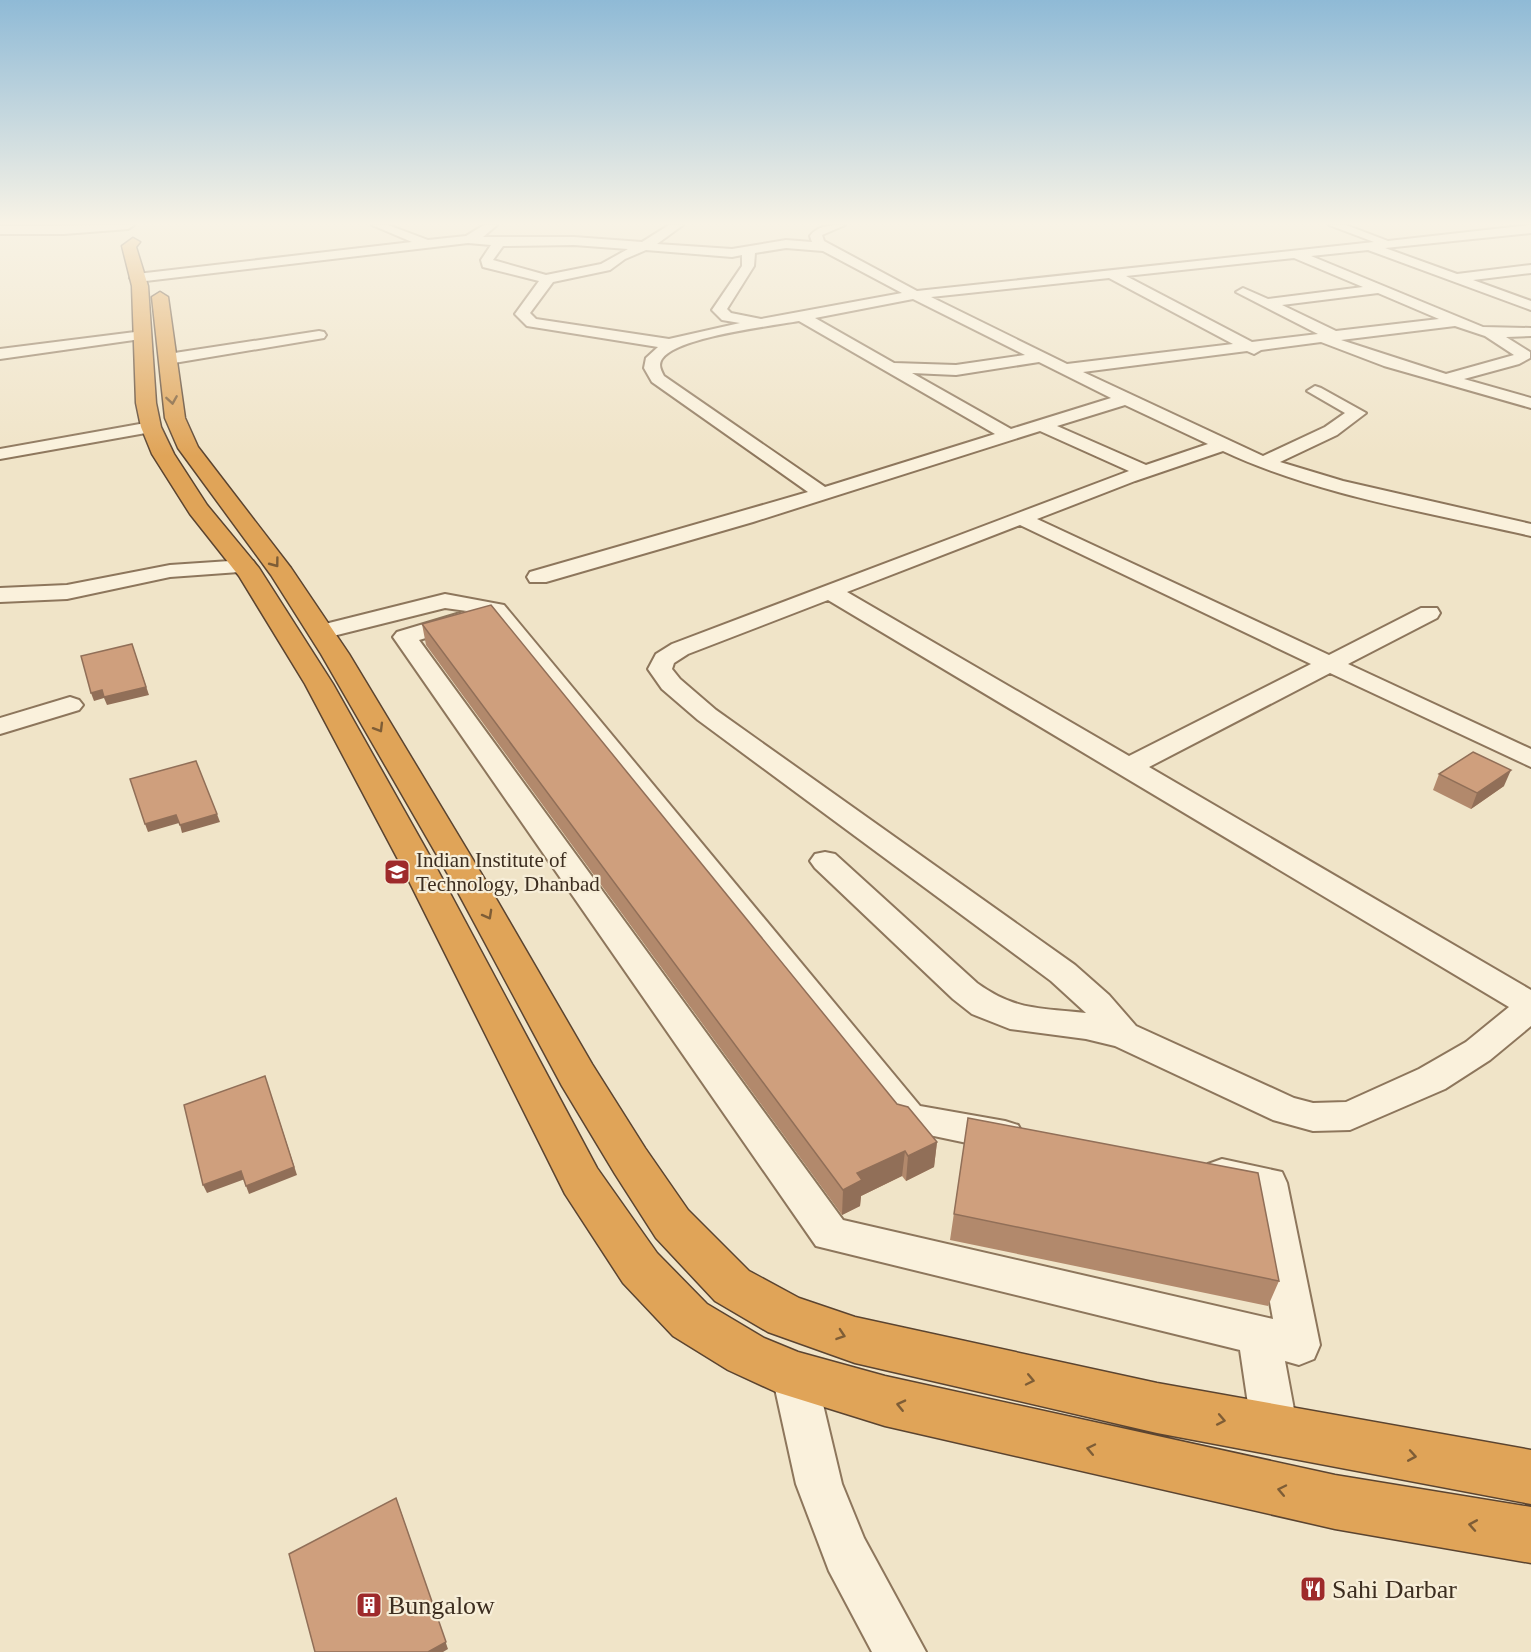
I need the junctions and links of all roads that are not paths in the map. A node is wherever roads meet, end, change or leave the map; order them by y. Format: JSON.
{"nodes":[{"id":1,"x":146,"y":302,"type":"edge"},
{"id":2,"x":531,"y":302,"type":"edge"},
{"id":3,"x":726,"y":302,"type":"edge"},
{"id":4,"x":874,"y":302,"type":"edge"},
{"id":5,"x":930,"y":302,"type":"edge"},
{"id":6,"x":1165,"y":302,"type":"edge"},
{"id":7,"x":1272,"y":302,"type":"edge"},
{"id":8,"x":1413,"y":302,"type":"edge"},
{"id":9,"x":1266,"y":303,"type":"joint"},
{"id":10,"x":800,"y":315,"type":"junction"},
{"id":11,"x":1458,"y":321,"type":"junction"},
{"id":12,"x":766,"y":322,"type":"junction"},
{"id":13,"x":1531,"y":332,"type":"edge"},
{"id":14,"x":1490,"y":333,"type":"junction"},
{"id":15,"x":319,"y":335,"type":"dead end"},
{"id":16,"x":1330,"y":338,"type":"junction"},
{"id":17,"x":670,"y":344,"type":"junction"},
{"id":18,"x":155,"y":347,"type":"junction"},
{"id":19,"x":1252,"y":347,"type":"junction"},
{"id":20,"x":0,"y":354,"type":"edge"},
{"id":21,"x":1043,"y":357,"type":"junction"},
{"id":22,"x":1271,"y":357,"type":"dead end"},
{"id":23,"x":891,"y":367,"type":"junction"},
{"id":24,"x":1066,"y":369,"type":"junction"},
{"id":25,"x":1446,"y":378,"type":"junction"},
{"id":26,"x":1315,"y":391,"type":"dead end"},
{"id":27,"x":1126,"y":399,"type":"junction"},
{"id":28,"x":1531,"y":403,"type":"edge"},
{"id":29,"x":1040,"y":425,"type":"junction"},
{"id":30,"x":151,"y":427,"type":"junction"},
{"id":31,"x":1007,"y":434,"type":"junction"},
{"id":32,"x":1224,"y":445,"type":"junction"},
{"id":33,"x":0,"y":454,"type":"edge"},
{"id":34,"x":1263,"y":463,"type":"junction"},
{"id":35,"x":1145,"y":471,"type":"junction"},
{"id":36,"x":823,"y":494,"type":"junction"},
{"id":37,"x":1020,"y":518,"type":"junction"},
{"id":38,"x":1531,"y":530,"type":"edge"},
{"id":39,"x":245,"y":567,"type":"junction"},
{"id":40,"x":538,"y":577,"type":"dead end"},
{"id":41,"x":829,"y":591,"type":"junction"},
{"id":42,"x":0,"y":595,"type":"edge"},
{"id":43,"x":496,"y":610,"type":"junction"},
{"id":44,"x":1429,"y":613,"type":"dead end"},
{"id":45,"x":321,"y":632,"type":"junction"},
{"id":46,"x":1332,"y":663,"type":"junction"},
{"id":47,"x":70,"y":705,"type":"dead end"},
{"id":48,"x":0,"y":726,"type":"edge"},
{"id":49,"x":1531,"y":759,"type":"edge"},
{"id":50,"x":1128,"y":767,"type":"junction"},
{"id":51,"x":825,"y":861,"type":"dead end"},
{"id":52,"x":1531,"y":1007,"type":"edge"},
{"id":53,"x":1124,"y":1035,"type":"junction"},
{"id":54,"x":1036,"y":1141,"type":"edge"},
{"id":55,"x":1187,"y":1169,"type":"edge"},
{"id":56,"x":1259,"y":1335,"type":"junction"},
{"id":57,"x":794,"y":1375,"type":"junction"},
{"id":58,"x":1275,"y":1431,"type":"junction"},
{"id":59,"x":1531,"y":1477,"type":"edge"},
{"id":60,"x":1531,"y":1535,"type":"edge"},
{"id":61,"x":900,"y":1652,"type":"edge"}],
"edges":[{"from":1,"to":18,"type":"highway"},
{"from":2,"to":17,"type":"street"},
{"from":3,"to":12,"type":"street"},
{"from":4,"to":10,"type":"street"},
{"from":5,"to":21,"type":"street"},
{"from":6,"to":19,"type":"street"},
{"from":7,"to":9,"type":"street"},
{"from":8,"to":11,"type":"street"},
{"from":9,"to":16,"type":"street"},
{"from":10,"to":12,"type":"street"},
{"from":10,"to":23,"type":"street"},
{"from":11,"to":14,"type":"street"},
{"from":11,"to":16,"type":"street"},
{"from":12,"to":17,"type":"street"},
{"from":13,"to":14,"type":"street"},
{"from":14,"to":25,"type":"street"},
{"from":15,"to":18,"type":"street"},
{"from":16,"to":19,"type":"street"},
{"from":16,"to":25,"type":"street"},
{"from":17,"to":36,"type":"street"},
{"from":18,"to":20,"type":"street"},
{"from":18,"to":30,"type":"highway"},
{"from":18,"to":45,"type":"highway","one_way":true},
{"from":19,"to":22,"type":"street"},
{"from":19,"to":24,"type":"street"},
{"from":21,"to":23,"type":"street"},
{"from":21,"to":24,"type":"street"},
{"from":23,"to":31,"type":"street"},
{"from":24,"to":27,"type":"street"},
{"from":25,"to":28,"type":"street"},
{"from":26,"to":34,"type":"street"},
{"from":27,"to":29,"type":"street"},
{"from":27,"to":32,"type":"street"},
{"from":29,"to":31,"type":"street"},
{"from":29,"to":35,"type":"street"},
{"from":30,"to":33,"type":"street"},
{"from":30,"to":39,"type":"highway"},
{"from":31,"to":36,"type":"street"},
{"from":32,"to":34,"type":"street"},
{"from":32,"to":35,"type":"street"},
{"from":34,"to":38,"type":"street"},
{"from":35,"to":37,"type":"street"},
{"from":36,"to":40,"type":"street"},
{"from":37,"to":41,"type":"street"},
{"from":37,"to":46,"type":"street"},
{"from":39,"to":42,"type":"street"},
{"from":39,"to":57,"type":"highway"},
{"from":41,"to":50,"type":"street"},
{"from":41,"to":53,"type":"street"},
{"from":43,"to":45,"type":"street"},
{"from":43,"to":54,"type":"street"},
{"from":43,"to":56,"type":"street"},
{"from":44,"to":46,"type":"street"},
{"from":45,"to":58,"type":"highway","one_way":true},
{"from":46,"to":49,"type":"street"},
{"from":46,"to":50,"type":"street"},
{"from":47,"to":48,"type":"street"},
{"from":50,"to":52,"type":"street"},
{"from":51,"to":53,"type":"street"},
{"from":52,"to":53,"type":"street"},
{"from":55,"to":56,"type":"street"},
{"from":56,"to":58,"type":"street"},
{"from":60,"to":57,"type":"highway","one_way":true},
{"from":57,"to":61,"type":"street"},
{"from":58,"to":59,"type":"highway","one_way":true}]}
